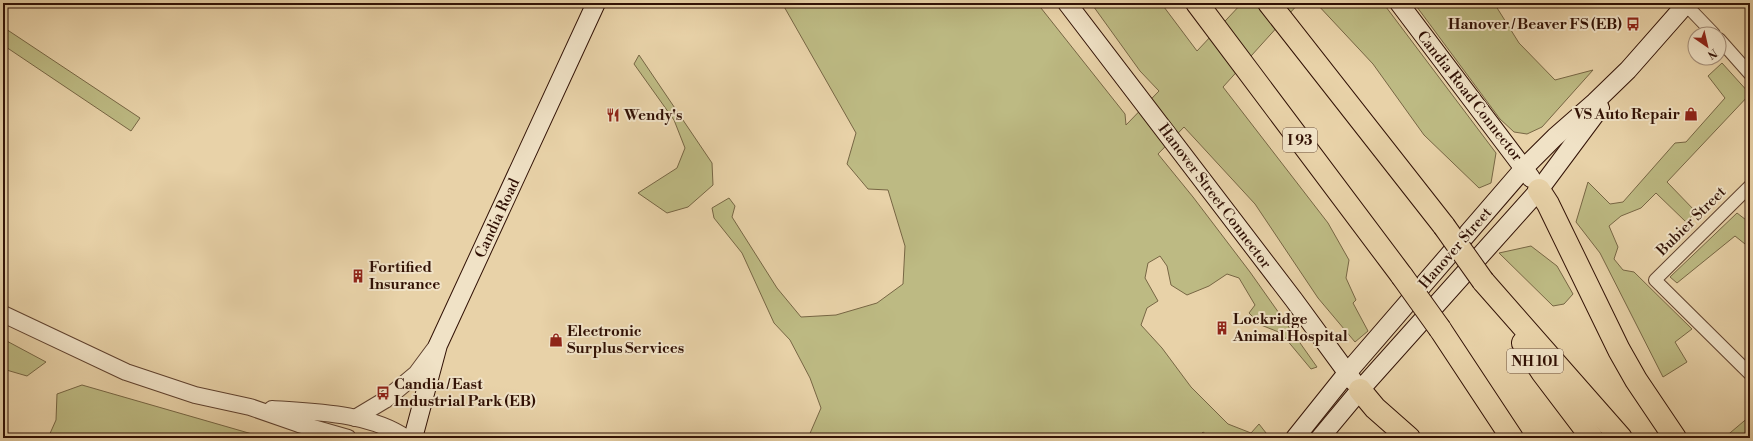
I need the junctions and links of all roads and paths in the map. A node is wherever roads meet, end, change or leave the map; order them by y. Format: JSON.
{"nodes":[{"id":1,"x":596,"y":3,"type":"edge"},
{"id":2,"x":1067,"y":3,"type":"edge"},
{"id":3,"x":1197,"y":3,"type":"edge"},
{"id":4,"x":1269,"y":3,"type":"edge"},
{"id":5,"x":1399,"y":3,"type":"edge"},
{"id":6,"x":1686,"y":4,"type":"edge"},
{"id":7,"x":1707,"y":26,"type":"edge"},
{"id":8,"x":1727,"y":48,"type":"edge"},
{"id":9,"x":1628,"y":70,"type":"junction"},
{"id":10,"x":1750,"y":74,"type":"edge"},
{"id":11,"x":1525,"y":168,"type":"junction"},
{"id":12,"x":1750,"y":186,"type":"edge"},
{"id":13,"x":1539,"y":190,"type":"junction"},
{"id":14,"x":1483,"y":281,"type":"junction"},
{"id":15,"x":3,"y":314,"type":"edge"},
{"id":16,"x":438,"y":344,"type":"junction"},
{"id":17,"x":1750,"y":374,"type":"edge"},
{"id":18,"x":1354,"y":382,"type":"junction"},
{"id":19,"x":250,"y":407,"type":"junction"},
{"id":20,"x":355,"y":418,"type":"junction"},
{"id":21,"x":348,"y":438,"type":"edge"},
{"id":22,"x":406,"y":438,"type":"edge"},
{"id":23,"x":413,"y":438,"type":"edge"},
{"id":24,"x":1295,"y":438,"type":"edge"},
{"id":25,"x":1320,"y":438,"type":"edge"},
{"id":26,"x":1409,"y":438,"type":"edge"},
{"id":27,"x":1512,"y":438,"type":"edge"},
{"id":28,"x":1592,"y":438,"type":"edge"},
{"id":29,"x":1621,"y":438,"type":"edge"},
{"id":30,"x":1675,"y":438,"type":"edge"}],
"edges":[{"from":1,"to":16,"type":"main road","name":"Candia Road"},
{"from":2,"to":18,"type":"main road","name":"Hanover Street Connector"},
{"from":3,"to":27,"type":"highway","number":"I 93","bridge":true},
{"from":4,"to":14,"type":"highway","bridge":true},
{"from":5,"to":11,"type":"main road","name":"Candia Road Connector"},
{"from":6,"to":7,"type":"street"},
{"from":6,"to":9,"type":"main road","name":"Hanover Street"},
{"from":8,"to":10,"type":"street"},
{"from":9,"to":11,"type":"main road","name":"Hanover Street"},
{"from":9,"to":13,"type":"main road","name":"Hanover Street"},
{"from":11,"to":13,"type":"main road","name":"Candia Road Connector"},
{"from":11,"to":18,"type":"main road","name":"Hanover Street"},
{"from":12,"to":17,"type":"street","name":"Bubier Street"},
{"from":13,"to":18,"type":"main road","name":"Hanover Street"},
{"from":13,"to":30,"type":"highway"},
{"from":14,"to":28,"type":"highway","number":"NH 101"},
{"from":14,"to":29,"type":"highway"},
{"from":15,"to":19,"type":"street"},
{"from":16,"to":20,"type":"street"},
{"from":16,"to":23,"type":"main road","name":"Candia Road"},
{"from":18,"to":24,"type":"main road","name":"Hanover Street"},
{"from":18,"to":25,"type":"main road","name":"Hanover Street"},
{"from":18,"to":26,"type":"highway"},
{"from":19,"to":20,"type":"street"},
{"from":19,"to":21,"type":"street"},
{"from":20,"to":22,"type":"street"}]}
